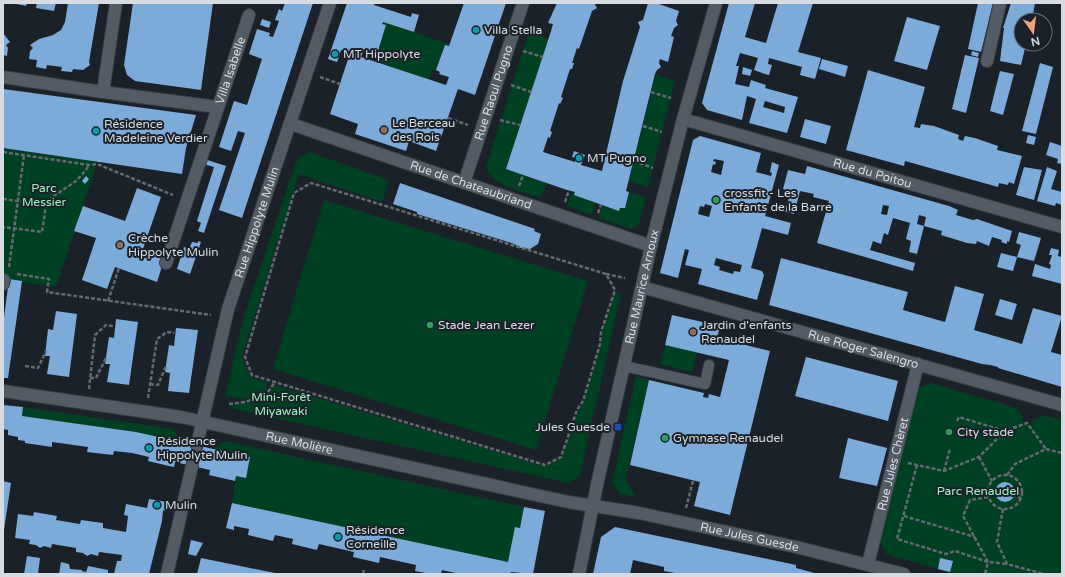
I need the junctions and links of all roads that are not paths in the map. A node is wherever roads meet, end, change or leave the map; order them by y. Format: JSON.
{"nodes":[{"id":1,"x":116,"y":3,"type":"edge"},
{"id":2,"x":330,"y":3,"type":"edge"},
{"id":3,"x":523,"y":3,"type":"edge"},
{"id":4,"x":716,"y":3,"type":"edge"},
{"id":5,"x":1000,"y":3,"type":"edge"},
{"id":6,"x":249,"y":15,"type":"dead end"},
{"id":7,"x":987,"y":61,"type":"dead end"},
{"id":8,"x":3,"y":77,"type":"edge"},
{"id":9,"x":103,"y":92,"type":"junction"},
{"id":10,"x":217,"y":107,"type":"junction"},
{"id":11,"x":683,"y":119,"type":"junction"},
{"id":12,"x":290,"y":124,"type":"junction"},
{"id":13,"x":464,"y":183,"type":"junction"},
{"id":14,"x":1062,"y":227,"type":"edge"},
{"id":15,"x":651,"y":246,"type":"junction"},
{"id":16,"x":166,"y":263,"type":"dead end"},
{"id":17,"x":6,"y":276,"type":"edge"},
{"id":18,"x":3,"y":284,"type":"edge"},
{"id":19,"x":642,"y":287,"type":"junction"},
{"id":20,"x":918,"y":364,"type":"junction"},
{"id":21,"x":709,"y":365,"type":"dead end"},
{"id":22,"x":624,"y":366,"type":"junction"},
{"id":23,"x":3,"y":391,"type":"edge"},
{"id":24,"x":1062,"y":405,"type":"edge"},
{"id":25,"x":202,"y":422,"type":"junction"},
{"id":26,"x":197,"y":445,"type":"tunnel mouth"},
{"id":27,"x":192,"y":466,"type":"tunnel mouth"},
{"id":28,"x":593,"y":506,"type":"junction"},
{"id":29,"x":868,"y":564,"type":"junction"},
{"id":30,"x":167,"y":574,"type":"edge"},
{"id":31,"x":579,"y":574,"type":"edge"},
{"id":32,"x":904,"y":574,"type":"edge"}],
"edges":[{"from":1,"to":9,"type":"street"},
{"from":2,"to":12,"type":"street","name":"Rue Hippolyte Mulin"},
{"from":3,"to":13,"type":"street","name":"Rue Raoul Pugno"},
{"from":4,"to":11,"type":"street","name":"Rue Maurice Arnoux"},
{"from":5,"to":7,"type":"street"},
{"from":6,"to":10,"type":"street","name":"Villa Isabelle"},
{"from":8,"to":9,"type":"street"},
{"from":9,"to":10,"type":"street"},
{"from":10,"to":16,"type":"street","name":"Villa Isabelle"},
{"from":11,"to":14,"type":"street","name":"Rue du Poitou"},
{"from":11,"to":15,"type":"street","name":"Rue Maurice Arnoux"},
{"from":12,"to":13,"type":"street","name":"Rue de Chateaubriand"},
{"from":12,"to":25,"type":"street","name":"Rue Hippolyte Mulin"},
{"from":13,"to":15,"type":"street","name":"Rue de Chateaubriand"},
{"from":15,"to":19,"type":"street","name":"Rue Maurice Arnoux"},
{"from":17,"to":18,"type":"street"},
{"from":19,"to":20,"type":"street","name":"Rue Roger Salengro"},
{"from":19,"to":22,"type":"street","name":"Rue Maurice Arnoux"},
{"from":20,"to":24,"type":"street","name":"Rue Roger Salengro"},
{"from":20,"to":29,"type":"street","name":"Rue Jules Chèret"},
{"from":21,"to":22,"type":"lane"},
{"from":22,"to":28,"type":"street","name":"Rue Maurice Arnoux"},
{"from":23,"to":25,"type":"street","name":"Rue Molière"},
{"from":25,"to":26,"type":"street","name":"Rue Hippolyte Mulin"},
{"from":25,"to":28,"type":"street","name":"Rue Molière"},
{"from":27,"to":30,"type":"street"},
{"from":28,"to":29,"type":"street","name":"Rue Jules Guesde"},
{"from":28,"to":31,"type":"street","name":"Rue Maurice Arnoux"},
{"from":29,"to":32,"type":"street","name":"Rue Jules Guesde"}]}
